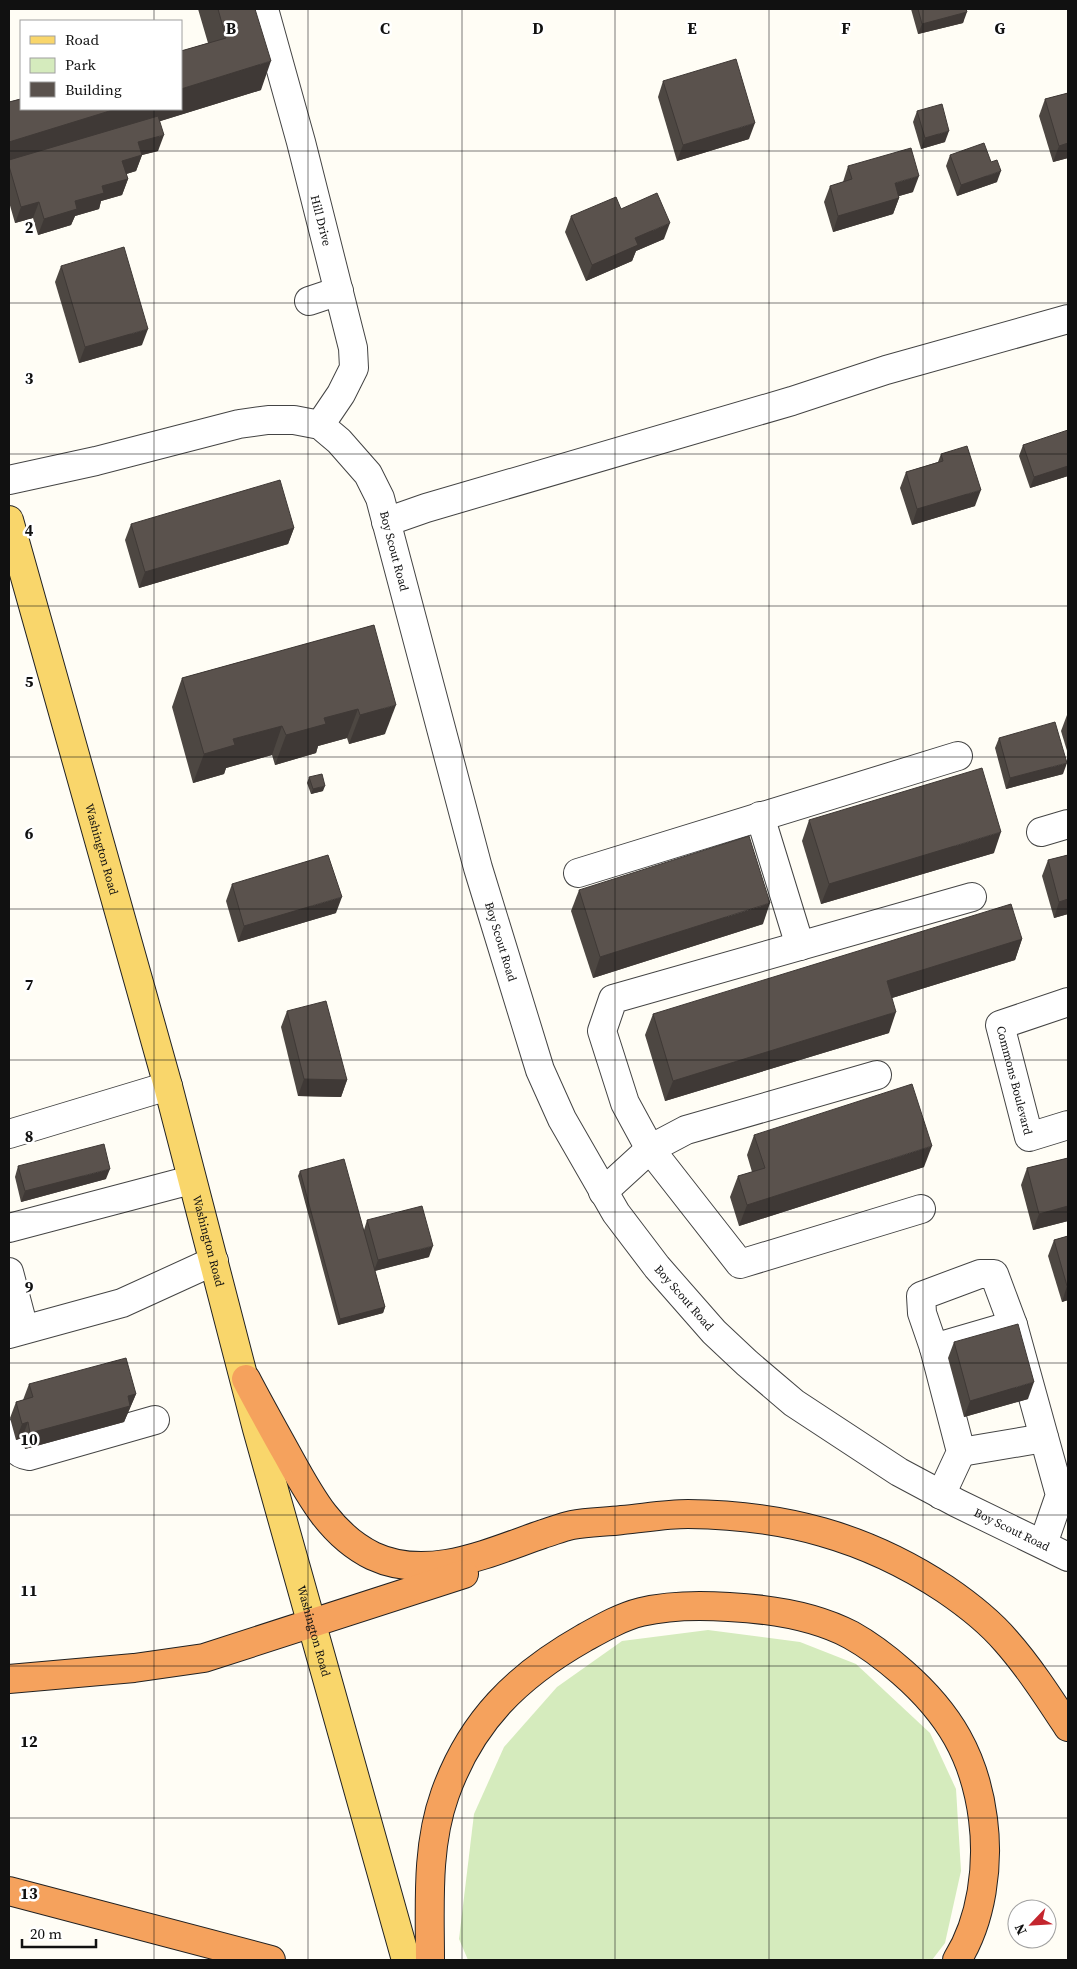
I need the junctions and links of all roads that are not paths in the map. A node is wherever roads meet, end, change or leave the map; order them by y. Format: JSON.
{"nodes":[{"id":1,"x":264,"y":9,"type":"edge"},
{"id":2,"x":339,"y":291,"type":"junction"},
{"id":3,"x":309,"y":301,"type":"dead end"},
{"id":4,"x":1068,"y":319,"type":"edge"},
{"id":5,"x":320,"y":425,"type":"junction"},
{"id":6,"x":9,"y":480,"type":"edge"},
{"id":7,"x":9,"y":520,"type":"edge"},
{"id":8,"x":386,"y":522,"type":"junction"},
{"id":9,"x":958,"y":756,"type":"dead end"},
{"id":10,"x":760,"y":816,"type":"junction"},
{"id":11,"x":1068,"y":824,"type":"edge"},
{"id":12,"x":1041,"y":832,"type":"dead end"},
{"id":13,"x":578,"y":873,"type":"dead end"},
{"id":14,"x":972,"y":897,"type":"dead end"},
{"id":15,"x":800,"y":946,"type":"junction"},
{"id":16,"x":1068,"y":1002,"type":"edge"},
{"id":17,"x":877,"y":1075,"type":"dead end"},
{"id":18,"x":168,"y":1086,"type":"junction"},
{"id":19,"x":1068,"y":1125,"type":"edge"},
{"id":20,"x":9,"y":1134,"type":"edge"},
{"id":21,"x":650,"y":1148,"type":"junction"},
{"id":22,"x":191,"y":1180,"type":"junction"},
{"id":23,"x":603,"y":1192,"type":"junction"},
{"id":24,"x":921,"y":1208,"type":"dead end"},
{"id":25,"x":9,"y":1228,"type":"edge"},
{"id":26,"x":214,"y":1261,"type":"junction"},
{"id":27,"x":9,"y":1272,"type":"edge"},
{"id":28,"x":1013,"y":1325,"type":"junction"},
{"id":29,"x":16,"y":1332,"type":"edge"},
{"id":30,"x":934,"y":1348,"type":"junction"},
{"id":31,"x":246,"y":1378,"type":"junction"},
{"id":32,"x":155,"y":1420,"type":"dead end"},
{"id":33,"x":9,"y":1434,"type":"edge"},
{"id":34,"x":1044,"y":1438,"type":"junction"},
{"id":35,"x":961,"y":1452,"type":"junction"},
{"id":36,"x":941,"y":1495,"type":"junction"},
{"id":37,"x":684,"y":1514,"type":"junction"},
{"id":38,"x":1043,"y":1544,"type":"junction"},
{"id":39,"x":1068,"y":1557,"type":"edge"},
{"id":40,"x":312,"y":1623,"type":"junction"},
{"id":41,"x":9,"y":1679,"type":"edge"},
{"id":42,"x":1068,"y":1727,"type":"edge"},
{"id":43,"x":9,"y":1891,"type":"edge"},
{"id":44,"x":272,"y":1960,"type":"edge"},
{"id":45,"x":406,"y":1960,"type":"edge"},
{"id":46,"x":430,"y":1960,"type":"edge"},
{"id":47,"x":957,"y":1960,"type":"edge"}],
"edges":[{"from":1,"to":2,"type":"street","name":"Hill Drive"},
{"from":2,"to":3,"type":"street"},
{"from":2,"to":5,"type":"street","name":"Hill Drive"},
{"from":4,"to":8,"type":"street"},
{"from":5,"to":6,"type":"street","name":"Boy Scout Road"},
{"from":5,"to":8,"type":"street","name":"Boy Scout Road"},
{"from":7,"to":18,"type":"main road","name":"Washington Road"},
{"from":8,"to":23,"type":"street","name":"Boy Scout Road"},
{"from":9,"to":10,"type":"street"},
{"from":10,"to":13,"type":"street"},
{"from":10,"to":15,"type":"street"},
{"from":11,"to":12,"type":"street"},
{"from":14,"to":15,"type":"street"},
{"from":15,"to":21,"type":"street"},
{"from":16,"to":19,"type":"street","name":"Commons Boulevard"},
{"from":17,"to":21,"type":"street"},
{"from":18,"to":20,"type":"street"},
{"from":18,"to":22,"type":"main road","name":"Washington Road"},
{"from":21,"to":23,"type":"street"},
{"from":21,"to":24,"type":"street"},
{"from":22,"to":25,"type":"street"},
{"from":22,"to":26,"type":"main road","name":"Washington Road"},
{"from":23,"to":36,"type":"street","name":"Boy Scout Road"},
{"from":26,"to":29,"type":"street"},
{"from":26,"to":31,"type":"main road","name":"Washington Road"},
{"from":27,"to":29,"type":"street"},
{"from":28,"to":30,"type":"street"},
{"from":28,"to":30,"type":"street"},
{"from":28,"to":34,"type":"street"},
{"from":30,"to":35,"type":"street"},
{"from":31,"to":37,"type":"highway"},
{"from":31,"to":40,"type":"main road","name":"Washington Road"},
{"from":32,"to":33,"type":"street"},
{"from":34,"to":35,"type":"street"},
{"from":34,"to":38,"type":"street"},
{"from":35,"to":36,"type":"street"},
{"from":36,"to":38,"type":"street","name":"Boy Scout Road"},
{"from":37,"to":40,"type":"highway"},
{"from":37,"to":42,"type":"highway"},
{"from":38,"to":39,"type":"street","name":"Boy Scout Road"},
{"from":40,"to":41,"type":"highway"},
{"from":40,"to":45,"type":"main road","name":"Washington Road"},
{"from":43,"to":44,"type":"highway"},
{"from":46,"to":47,"type":"highway"}]}
